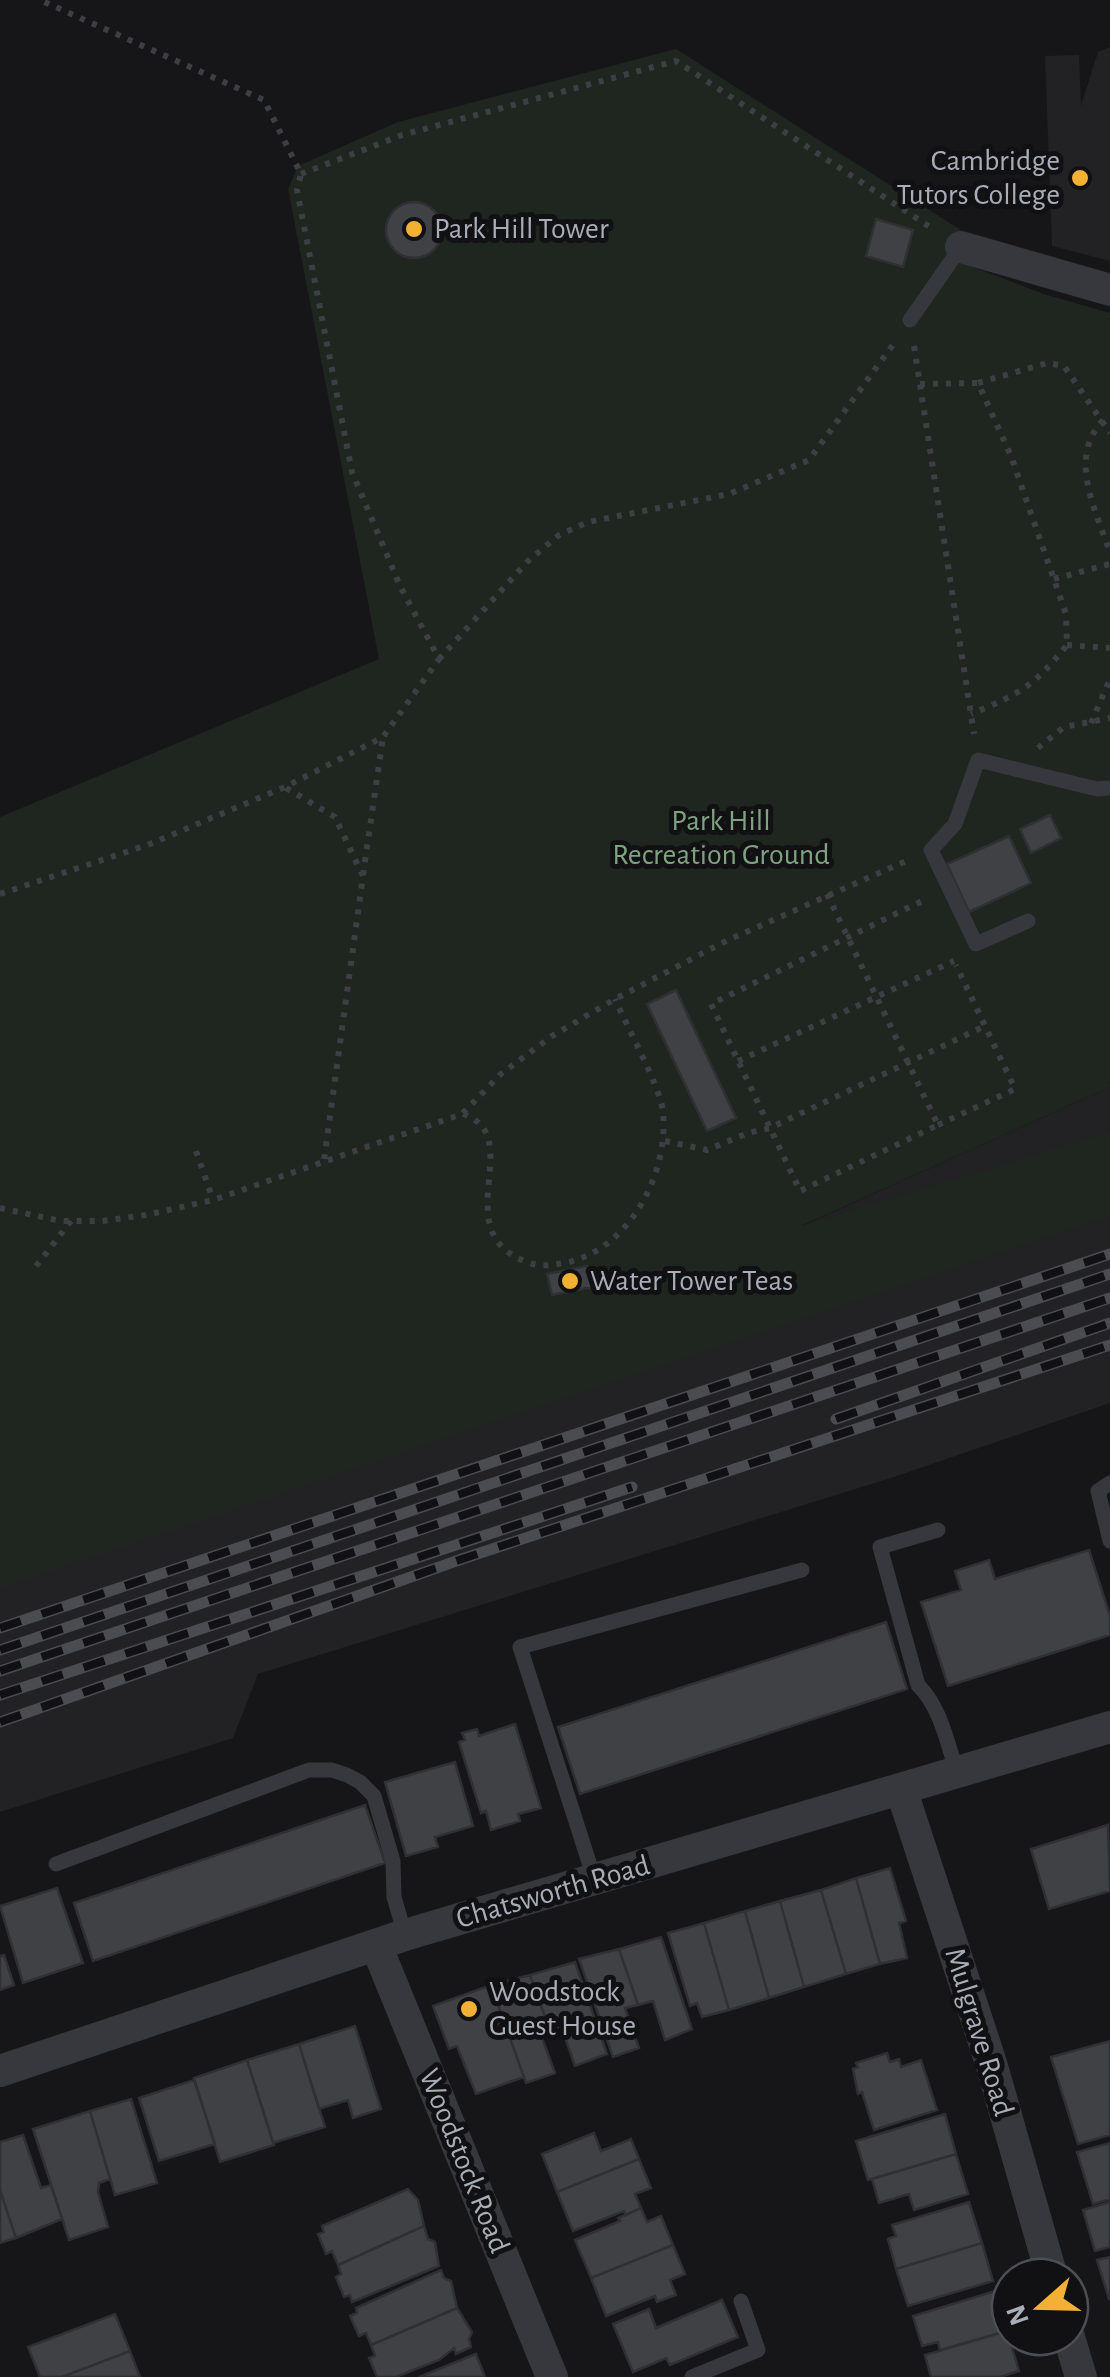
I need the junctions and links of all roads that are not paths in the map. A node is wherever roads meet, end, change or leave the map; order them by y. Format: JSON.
{"nodes":[{"id":1,"x":961,"y":247,"type":"joint"},
{"id":2,"x":1110,"y":290,"type":"edge"},
{"id":3,"x":910,"y":320,"type":"road end"},
{"id":4,"x":1110,"y":788,"type":"edge"},
{"id":5,"x":1028,"y":920,"type":"dead end"},
{"id":6,"x":1110,"y":1483,"type":"edge"},
{"id":7,"x":938,"y":1530,"type":"dead end"},
{"id":8,"x":1110,"y":1540,"type":"edge"},
{"id":9,"x":802,"y":1570,"type":"dead end"},
{"id":10,"x":1110,"y":1727,"type":"edge"},
{"id":11,"x":956,"y":1773,"type":"junction"},
{"id":12,"x":901,"y":1789,"type":"junction"},
{"id":13,"x":56,"y":1864,"type":"dead end"},
{"id":14,"x":594,"y":1881,"type":"junction"},
{"id":15,"x":390,"y":1940,"type":"junction"},
{"id":16,"x":0,"y":2071,"type":"edge"},
{"id":17,"x":1046,"y":2257,"type":"edge"},
{"id":18,"x":741,"y":2301,"type":"dead end"},
{"id":19,"x":552,"y":2377,"type":"edge"},
{"id":20,"x":692,"y":2377,"type":"edge"}],
"edges":[{"from":1,"to":2,"type":"street"},
{"from":1,"to":3,"type":"lane"},
{"from":4,"to":5,"type":"lane"},
{"from":6,"to":8,"type":"lane"},
{"from":7,"to":11,"type":"lane"},
{"from":9,"to":14,"type":"lane"},
{"from":10,"to":11,"type":"street","name":"Chatsworth Road"},
{"from":11,"to":12,"type":"street","name":"Chatsworth Road"},
{"from":12,"to":14,"type":"street","name":"Chatsworth Road"},
{"from":12,"to":17,"type":"street","name":"Mulgrave Road"},
{"from":13,"to":15,"type":"lane"},
{"from":14,"to":15,"type":"street","name":"Chatsworth Road"},
{"from":15,"to":16,"type":"street","name":"Chatsworth Road"},
{"from":15,"to":19,"type":"street","name":"Woodstock Road"},
{"from":18,"to":20,"type":"lane"}]}
